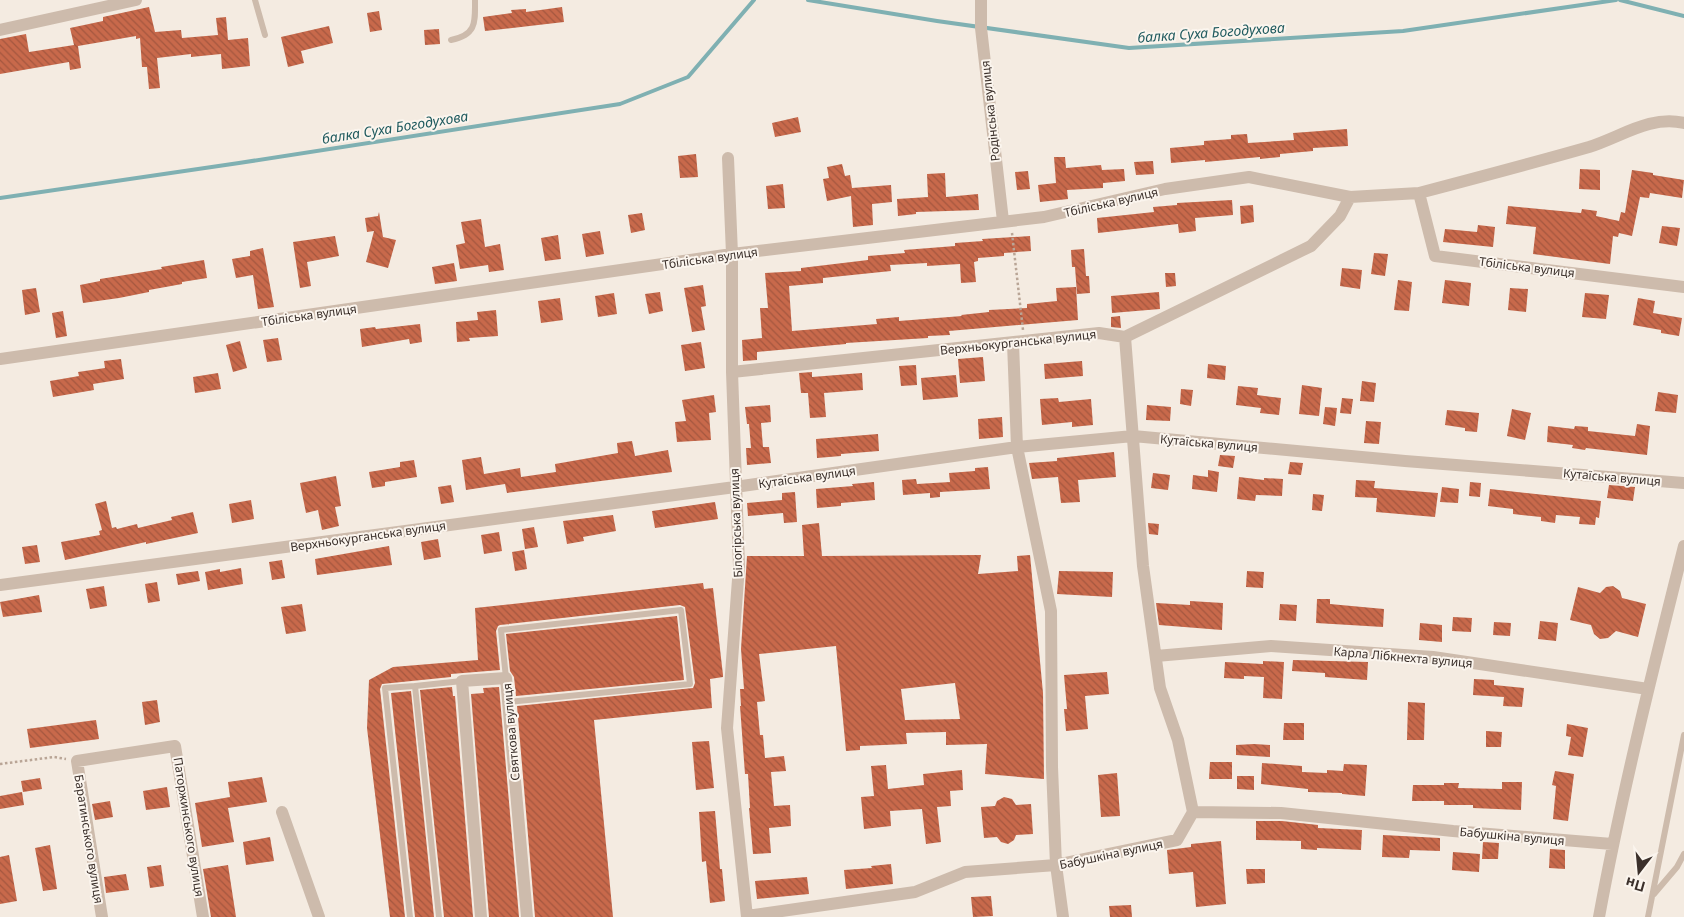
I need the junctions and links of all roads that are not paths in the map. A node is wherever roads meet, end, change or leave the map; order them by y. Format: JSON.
{"nodes":[{"id":1,"x":255,"y":0,"type":"edge"},
{"id":2,"x":475,"y":0,"type":"edge"},
{"id":3,"x":981,"y":0,"type":"edge"},
{"id":4,"x":130,"y":1,"type":"edge"},
{"id":5,"x":0,"y":30,"type":"edge"},
{"id":6,"x":265,"y":35,"type":"dead end"},
{"id":7,"x":451,"y":40,"type":"dead end"},
{"id":8,"x":1684,"y":123,"type":"edge"},
{"id":9,"x":728,"y":158,"type":"dead end"},
{"id":10,"x":1419,"y":194,"type":"junction"},
{"id":11,"x":1350,"y":197,"type":"junction"},
{"id":12,"x":1007,"y":221,"type":"junction"},
{"id":13,"x":732,"y":254,"type":"junction"},
{"id":14,"x":1684,"y":287,"type":"edge"},
{"id":15,"x":1125,"y":338,"type":"junction"},
{"id":16,"x":1018,"y":342,"type":"junction"},
{"id":17,"x":0,"y":359,"type":"edge"},
{"id":18,"x":732,"y":372,"type":"junction"},
{"id":19,"x":1133,"y":436,"type":"junction"},
{"id":20,"x":1017,"y":447,"type":"junction"},
{"id":21,"x":1684,"y":483,"type":"edge"},
{"id":22,"x":735,"y":487,"type":"junction"},
{"id":23,"x":1684,"y":546,"type":"edge"},
{"id":24,"x":0,"y":585,"type":"edge"},
{"id":25,"x":1156,"y":656,"type":"junction"},
{"id":26,"x":506,"y":678,"type":"junction"},
{"id":27,"x":462,"y":681,"type":"junction"},
{"id":28,"x":415,"y":686,"type":"junction"},
{"id":29,"x":1648,"y":689,"type":"junction"},
{"id":30,"x":508,"y":702,"type":"junction"},
{"id":31,"x":1684,"y":735,"type":"edge"},
{"id":32,"x":77,"y":761,"type":"joint"},
{"id":33,"x":282,"y":812,"type":"dead end"},
{"id":34,"x":1194,"y":812,"type":"junction"},
{"id":35,"x":1612,"y":844,"type":"junction"},
{"id":36,"x":1684,"y":854,"type":"edge"},
{"id":37,"x":1056,"y":865,"type":"junction"},
{"id":38,"x":1653,"y":895,"type":"junction"},
{"id":39,"x":747,"y":916,"type":"edge"},
{"id":40,"x":102,"y":917,"type":"edge"},
{"id":41,"x":203,"y":917,"type":"edge"},
{"id":42,"x":319,"y":917,"type":"edge"},
{"id":43,"x":410,"y":917,"type":"edge"},
{"id":44,"x":439,"y":917,"type":"edge"},
{"id":45,"x":481,"y":917,"type":"edge"},
{"id":46,"x":528,"y":917,"type":"edge"},
{"id":47,"x":1063,"y":917,"type":"edge"},
{"id":48,"x":1599,"y":917,"type":"edge"},
{"id":49,"x":1648,"y":917,"type":"edge"}],
"edges":[{"from":1,"to":6,"type":"lane"},
{"from":2,"to":7,"type":"lane"},
{"from":3,"to":12,"type":"street","name":"Родінська вулиця"},
{"from":4,"to":5,"type":"street"},
{"from":8,"to":10,"type":"street","name":"Тбіліська вулиця"},
{"from":9,"to":13,"type":"street","name":"Білогірська вулиця"},
{"from":10,"to":11,"type":"street","name":"Тбіліська вулиця"},
{"from":10,"to":14,"type":"street","name":"Тбіліська вулиця"},
{"from":11,"to":12,"type":"street","name":"Тбіліська вулиця"},
{"from":11,"to":15,"type":"street"},
{"from":12,"to":13,"type":"street","name":"Тбіліська вулиця"},
{"from":13,"to":17,"type":"street","name":"Тбіліська вулиця"},
{"from":13,"to":18,"type":"street","name":"Білогірська вулиця"},
{"from":15,"to":16,"type":"street","name":"Верхньокурганська вулиця"},
{"from":15,"to":19,"type":"street"},
{"from":16,"to":18,"type":"street","name":"Верхньокурганська вулиця"},
{"from":16,"to":20,"type":"street"},
{"from":18,"to":22,"type":"street","name":"Білогірська вулиця"},
{"from":19,"to":20,"type":"street","name":"Кутаїська вулиця"},
{"from":19,"to":21,"type":"street","name":"Кутаїська вулиця"},
{"from":19,"to":25,"type":"street"},
{"from":20,"to":22,"type":"street","name":"Кутаїська вулиця"},
{"from":20,"to":37,"type":"street"},
{"from":22,"to":24,"type":"street","name":"Верхньокурганська вулиця"},
{"from":22,"to":39,"type":"street","name":"Білогірська вулиця"},
{"from":23,"to":29,"type":"street"},
{"from":25,"to":29,"type":"street","name":"Карла Лібкнехта вулиця"},
{"from":25,"to":34,"type":"street"},
{"from":26,"to":27,"type":"street","name":"Святкова вулиця"},
{"from":26,"to":30,"type":"street","name":"Святкова вулиця"},
{"from":26,"to":30,"type":"lane"},
{"from":27,"to":28,"type":"lane"},
{"from":27,"to":45,"type":"street"},
{"from":28,"to":43,"type":"lane"},
{"from":28,"to":44,"type":"lane"},
{"from":29,"to":35,"type":"street"},
{"from":30,"to":46,"type":"street","name":"Святкова вулиця"},
{"from":31,"to":38,"type":"lane"},
{"from":32,"to":40,"type":"street","name":"Баратинського вулиця"},
{"from":32,"to":41,"type":"street","name":"Паторжинського вулиця"},
{"from":33,"to":42,"type":"street"},
{"from":34,"to":35,"type":"street","name":"Бабушкіна вулиця"},
{"from":34,"to":37,"type":"street","name":"Бабушкіна вулиця"},
{"from":35,"to":48,"type":"street"},
{"from":36,"to":38,"type":"lane"},
{"from":37,"to":39,"type":"street","name":"Бабушкіна вулиця"},
{"from":37,"to":47,"type":"street"},
{"from":38,"to":49,"type":"lane"}]}
